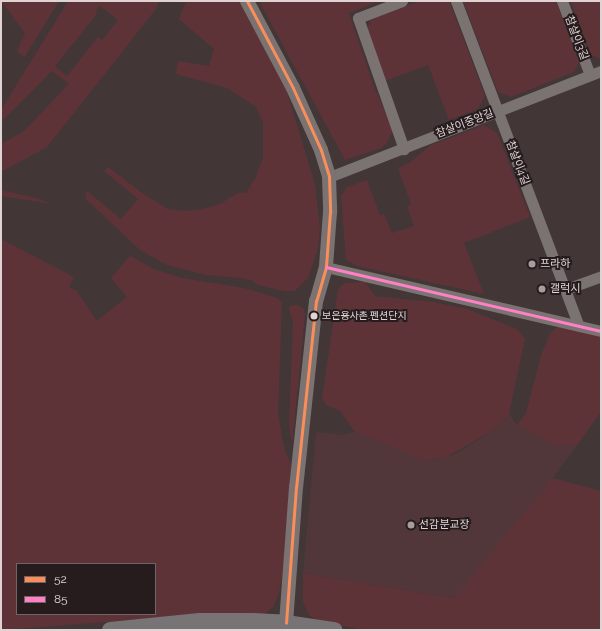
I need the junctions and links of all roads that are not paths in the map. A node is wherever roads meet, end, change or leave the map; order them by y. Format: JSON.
{"nodes":[{"id":1,"x":247,"y":1,"type":"edge"},
{"id":2,"x":402,"y":1,"type":"edge"},
{"id":3,"x":456,"y":1,"type":"edge"},
{"id":4,"x":562,"y":1,"type":"edge"},
{"id":5,"x":601,"y":71,"type":"edge"},
{"id":6,"x":590,"y":75,"type":"junction"},
{"id":7,"x":497,"y":112,"type":"junction"},
{"id":8,"x":404,"y":149,"type":"junction"},
{"id":9,"x":329,"y":177,"type":"junction"},
{"id":10,"x":326,"y":267,"type":"junction"},
{"id":11,"x":601,"y":276,"type":"edge"},
{"id":12,"x":566,"y":289,"type":"junction"},
{"id":13,"x":579,"y":326,"type":"junction"},
{"id":14,"x":601,"y":331,"type":"edge"},
{"id":15,"x":286,"y":622,"type":"junction"},
{"id":16,"x":110,"y":630,"type":"edge"},
{"id":17,"x":334,"y":630,"type":"edge"}],
"edges":[{"from":1,"to":9,"type":"street"},
{"from":2,"to":8,"type":"street"},
{"from":3,"to":7,"type":"street","name":"참살이4길"},
{"from":4,"to":6,"type":"street","name":"참살이3길"},
{"from":5,"to":6,"type":"street","name":"참살이중앙길"},
{"from":6,"to":7,"type":"street","name":"참살이중앙길"},
{"from":7,"to":8,"type":"street","name":"참살이중앙길"},
{"from":7,"to":12,"type":"street","name":"참살이4길"},
{"from":8,"to":9,"type":"street","name":"참살이중앙길"},
{"from":9,"to":10,"type":"street"},
{"from":10,"to":13,"type":"street"},
{"from":10,"to":15,"type":"street"},
{"from":11,"to":12,"type":"street"},
{"from":12,"to":13,"type":"street","name":"참살이4길"},
{"from":13,"to":14,"type":"street"},
{"from":15,"to":16,"type":"main road"},
{"from":15,"to":17,"type":"main road"}]}
